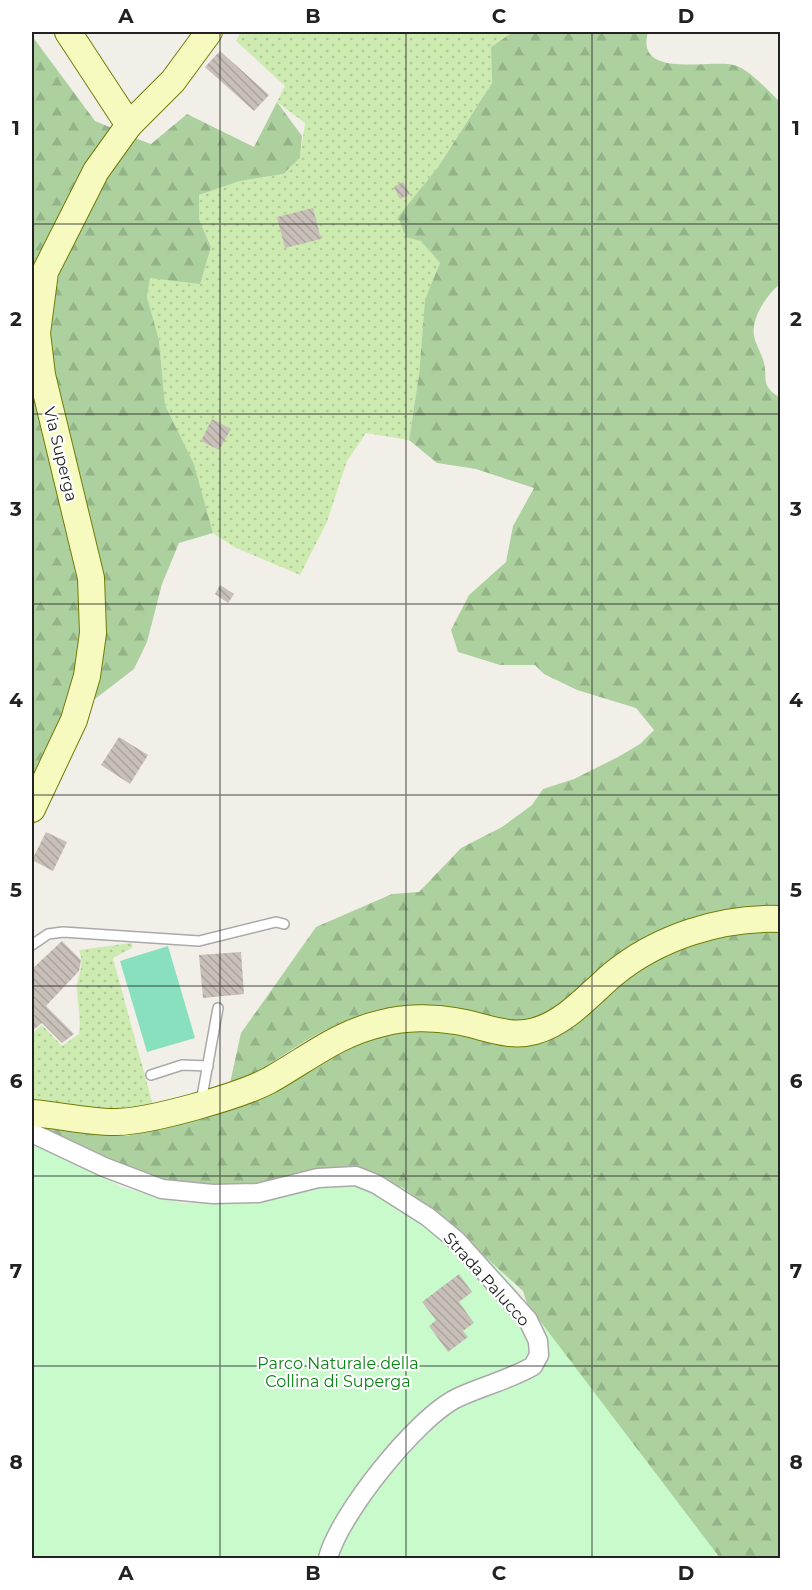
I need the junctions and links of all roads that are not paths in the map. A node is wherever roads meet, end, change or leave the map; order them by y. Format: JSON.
{"nodes":[{"id":1,"x":68,"y":32,"type":"edge"},
{"id":2,"x":209,"y":32,"type":"edge"},
{"id":3,"x":129,"y":124,"type":"junction"},
{"id":4,"x":32,"y":809,"type":"edge"},
{"id":5,"x":780,"y":919,"type":"edge"},
{"id":6,"x":284,"y":924,"type":"dead end"},
{"id":7,"x":32,"y":945,"type":"edge"},
{"id":8,"x":218,"y":1008,"type":"dead end"},
{"id":9,"x":208,"y":1066,"type":"junction"},
{"id":10,"x":151,"y":1075,"type":"dead end"},
{"id":11,"x":201,"y":1104,"type":"junction"},
{"id":12,"x":32,"y":1113,"type":"edge"},
{"id":13,"x":32,"y":1133,"type":"edge"},
{"id":14,"x":328,"y":1558,"type":"edge"}],
"edges":[{"from":1,"to":3,"type":"street"},
{"from":2,"to":3,"type":"street","name":"Via Superga"},
{"from":3,"to":4,"type":"street","name":"Via Superga"},
{"from":5,"to":11,"type":"street"},
{"from":6,"to":7,"type":"lane"},
{"from":8,"to":9,"type":"lane"},
{"from":9,"to":10,"type":"lane"},
{"from":9,"to":11,"type":"lane"},
{"from":11,"to":12,"type":"street"},
{"from":13,"to":14,"type":"street","name":"Strada Palucco"}]}
